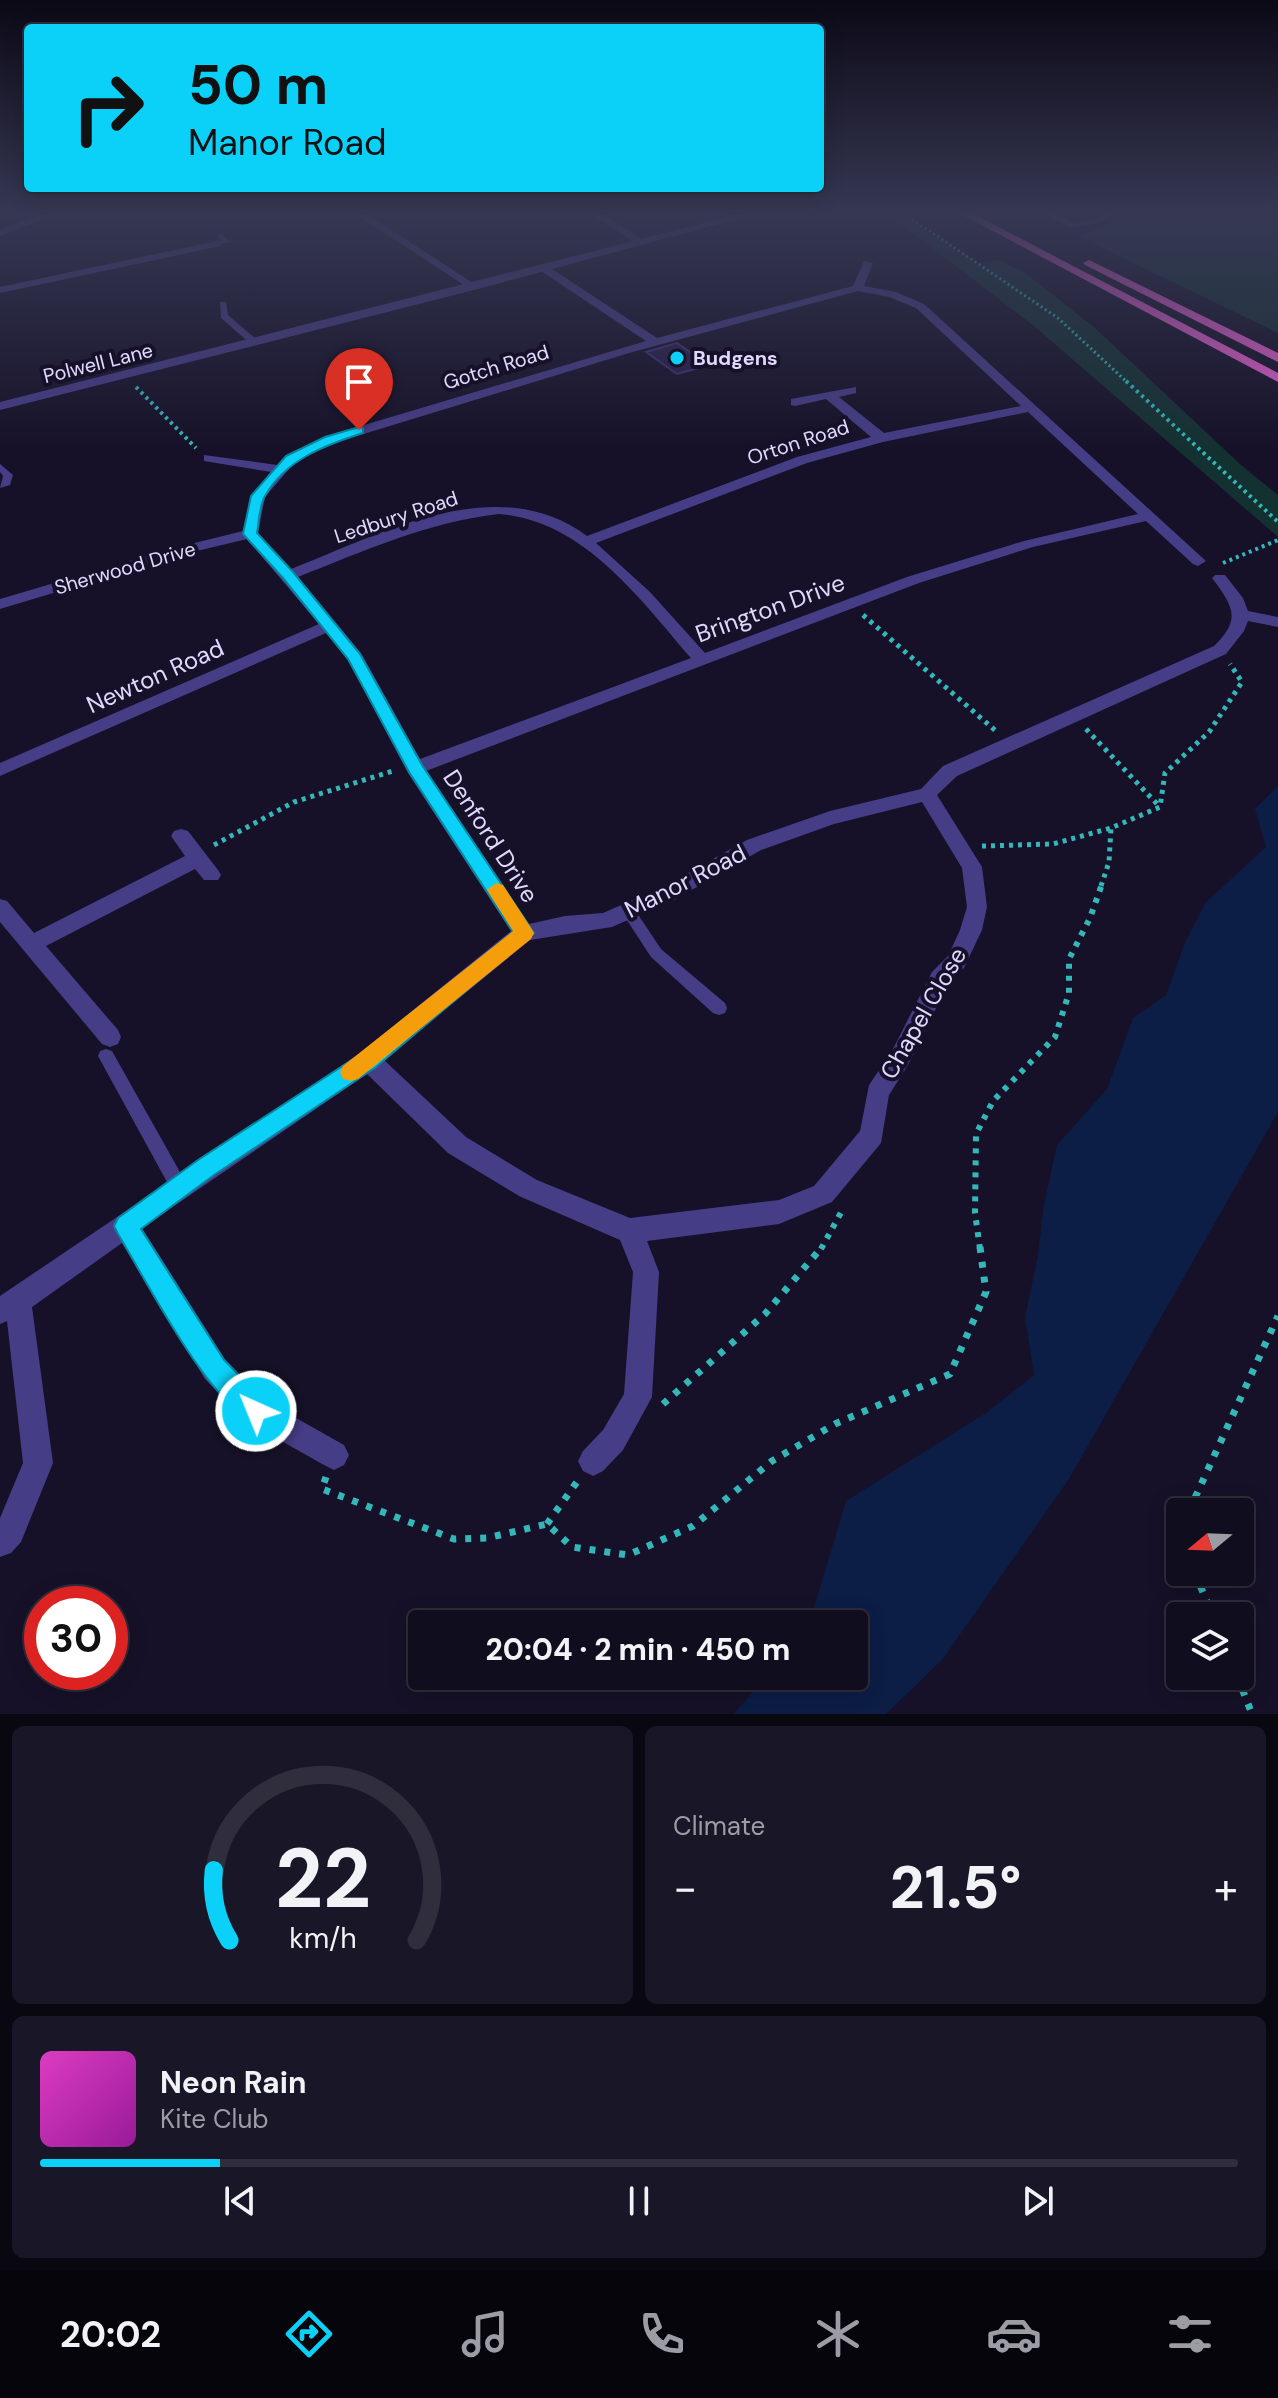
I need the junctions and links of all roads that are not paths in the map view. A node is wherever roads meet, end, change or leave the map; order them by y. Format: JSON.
{"nodes":[{"id":1,"x":458,"y":291,"type":"edge"},
{"id":2,"x":578,"y":291,"type":"edge"},
{"id":3,"x":847,"y":291,"type":"edge"},
{"id":4,"x":875,"y":291,"type":"edge"},
{"id":5,"x":1112,"y":291,"type":"edge"},
{"id":6,"x":1146,"y":291,"type":"edge"},
{"id":7,"x":223,"y":304,"type":"dead end"},
{"id":8,"x":254,"y":342,"type":"junction"},
{"id":9,"x":655,"y":342,"type":"junction"},
{"id":10,"x":1278,"y":358,"type":"edge"},
{"id":11,"x":1278,"y":378,"type":"edge"},
{"id":12,"x":852,"y":390,"type":"dead end"},
{"id":13,"x":829,"y":395,"type":"junction"},
{"id":14,"x":795,"y":402,"type":"dead end"},
{"id":15,"x":0,"y":406,"type":"edge"},
{"id":16,"x":1030,"y":408,"type":"junction"},
{"id":17,"x":881,"y":438,"type":"junction"},
{"id":18,"x":209,"y":458,"type":"road end"},
{"id":19,"x":0,"y":467,"type":"edge"},
{"id":20,"x":281,"y":470,"type":"junction"},
{"id":21,"x":0,"y":485,"type":"edge"},
{"id":22,"x":1148,"y":516,"type":"junction"},
{"id":23,"x":250,"y":534,"type":"junction"},
{"id":24,"x":587,"y":541,"type":"junction"},
{"id":25,"x":1198,"y":561,"type":"dead end"},
{"id":26,"x":1217,"y":572,"type":"road end"},
{"id":27,"x":288,"y":575,"type":"junction"},
{"id":28,"x":0,"y":604,"type":"edge"},
{"id":29,"x":1242,"y":615,"type":"junction"},
{"id":30,"x":1278,"y":622,"type":"edge"},
{"id":31,"x":330,"y":625,"type":"junction"},
{"id":32,"x":701,"y":659,"type":"junction"},
{"id":33,"x":415,"y":768,"type":"junction"},
{"id":34,"x":0,"y":770,"type":"edge"},
{"id":35,"x":927,"y":794,"type":"junction"},
{"id":36,"x":181,"y":836,"type":"dead end"},
{"id":37,"x":0,"y":907,"type":"edge"},
{"id":38,"x":628,"y":911,"type":"junction"},
{"id":39,"x":524,"y":933,"type":"junction"},
{"id":40,"x":31,"y":944,"type":"junction"},
{"id":41,"x":719,"y":1008,"type":"dead end"},
{"id":42,"x":108,"y":1047,"type":"joint"},
{"id":43,"x":368,"y":1060,"type":"junction"},
{"id":44,"x":179,"y":1187,"type":"junction"},
{"id":45,"x":126,"y":1226,"type":"junction"},
{"id":46,"x":630,"y":1231,"type":"junction"},
{"id":47,"x":9,"y":1305,"type":"edge"},
{"id":48,"x":334,"y":1455,"type":"road end"},
{"id":49,"x":593,"y":1461,"type":"road end"},
{"id":50,"x":0,"y":1542,"type":"edge"}],
"edges":[{"from":1,"to":8,"type":"street","name":"Polwell Lane"},
{"from":2,"to":9,"type":"street"},
{"from":3,"to":9,"type":"street","name":"Gotch Road"},
{"from":4,"to":16,"type":"street","name":"Gotch Road"},
{"from":5,"to":11,"type":"highway"},
{"from":6,"to":10,"type":"highway"},
{"from":7,"to":8,"type":"lane"},
{"from":8,"to":15,"type":"street","name":"Polwell Lane"},
{"from":9,"to":20,"type":"street","name":"Gotch Road"},
{"from":12,"to":13,"type":"street"},
{"from":13,"to":14,"type":"street"},
{"from":13,"to":17,"type":"street"},
{"from":16,"to":17,"type":"street","name":"Orton Road"},
{"from":16,"to":22,"type":"street","name":"Gotch Road"},
{"from":17,"to":24,"type":"street","name":"Orton Road"},
{"from":18,"to":20,"type":"street"},
{"from":19,"to":21,"type":"lane"},
{"from":20,"to":23,"type":"street","name":"Gotch Road"},
{"from":22,"to":25,"type":"street","name":"Gotch Road"},
{"from":22,"to":32,"type":"street","name":"Brington Drive"},
{"from":23,"to":27,"type":"street"},
{"from":23,"to":28,"type":"street","name":"Sherwood Drive"},
{"from":24,"to":27,"type":"street","name":"Ledbury Road"},
{"from":24,"to":32,"type":"street","name":"Ledbury Road"},
{"from":26,"to":29,"type":"street"},
{"from":27,"to":31,"type":"street"},
{"from":29,"to":30,"type":"street"},
{"from":29,"to":35,"type":"street","name":"Manor Road"},
{"from":31,"to":33,"type":"street"},
{"from":31,"to":34,"type":"street","name":"Newton Road"},
{"from":32,"to":33,"type":"street","name":"Brington Drive"},
{"from":33,"to":39,"type":"street","name":"Denford Drive"},
{"from":35,"to":38,"type":"street","name":"Manor Road"},
{"from":35,"to":46,"type":"street","name":"Chapel Close"},
{"from":36,"to":40,"type":"street"},
{"from":37,"to":40,"type":"street"},
{"from":38,"to":39,"type":"street","name":"Manor Road"},
{"from":38,"to":41,"type":"lane"},
{"from":39,"to":43,"type":"street","name":"Manor Road"},
{"from":40,"to":42,"type":"street"},
{"from":42,"to":44,"type":"lane"},
{"from":43,"to":44,"type":"street","name":"Manor Road"},
{"from":43,"to":46,"type":"street"},
{"from":44,"to":45,"type":"street","name":"Manor Road"},
{"from":45,"to":47,"type":"street","name":"Manor Road"},
{"from":45,"to":48,"type":"street"},
{"from":46,"to":49,"type":"street"},
{"from":47,"to":50,"type":"street"}]}
